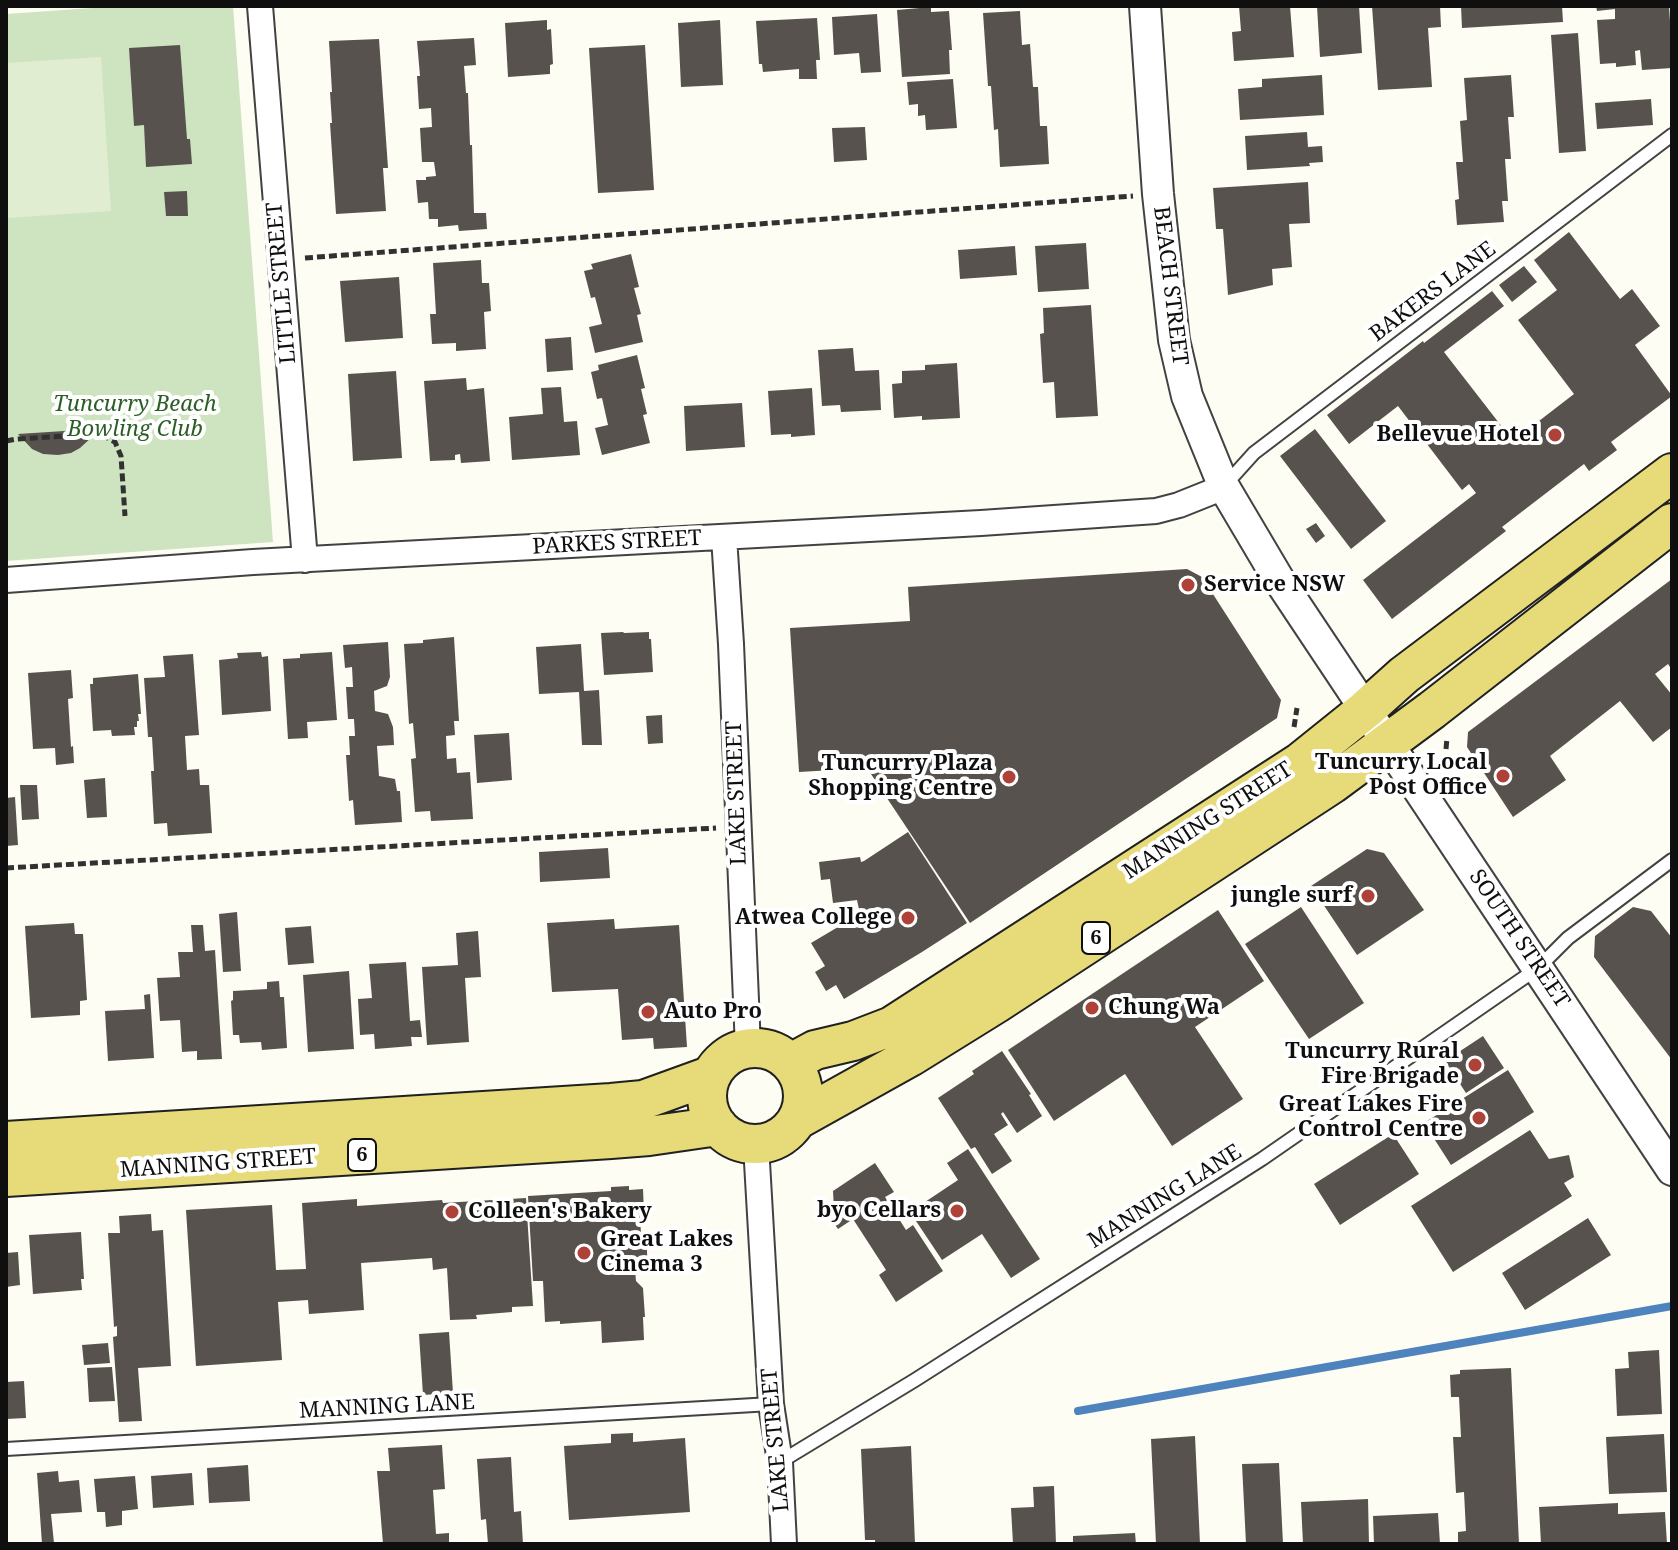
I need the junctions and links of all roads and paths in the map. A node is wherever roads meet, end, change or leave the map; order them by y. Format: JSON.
{"nodes":[{"id":1,"x":260,"y":6,"type":"edge"},
{"id":2,"x":1145,"y":6,"type":"edge"},
{"id":3,"x":1672,"y":135,"type":"edge"},
{"id":4,"x":1158,"y":194,"type":"junction"},
{"id":5,"x":280,"y":260,"type":"junction"},
{"id":6,"x":6,"y":441,"type":"edge"},
{"id":7,"x":1672,"y":473,"type":"edge"},
{"id":8,"x":1224,"y":487,"type":"junction"},
{"id":9,"x":125,"y":516,"type":"dead end"},
{"id":10,"x":1672,"y":523,"type":"edge"},
{"id":11,"x":724,"y":537,"type":"junction"},
{"id":12,"x":305,"y":560,"type":"junction"},
{"id":13,"x":6,"y":580,"type":"edge"},
{"id":14,"x":1297,"y":708,"type":"dead end"},
{"id":15,"x":1365,"y":710,"type":"junction"},
{"id":16,"x":1293,"y":728,"type":"dead end"},
{"id":17,"x":1388,"y":744,"type":"junction"},
{"id":18,"x":738,"y":827,"type":"junction"},
{"id":19,"x":1672,"y":860,"type":"edge"},
{"id":20,"x":6,"y":868,"type":"edge"},
{"id":21,"x":1538,"y":968,"type":"junction"},
{"id":22,"x":748,"y":1048,"type":"junction"},
{"id":23,"x":791,"y":1063,"type":"junction"},
{"id":24,"x":712,"y":1075,"type":"junction"},
{"id":25,"x":797,"y":1120,"type":"junction"},
{"id":26,"x":718,"y":1126,"type":"junction"},
{"id":27,"x":6,"y":1141,"type":"edge"},
{"id":28,"x":756,"y":1145,"type":"junction"},
{"id":29,"x":1672,"y":1170,"type":"edge"},
{"id":30,"x":6,"y":1177,"type":"edge"},
{"id":31,"x":771,"y":1404,"type":"junction"},
{"id":32,"x":6,"y":1449,"type":"edge"},
{"id":33,"x":780,"y":1462,"type":"junction"},
{"id":34,"x":784,"y":1544,"type":"edge"}],
"edges":[{"from":1,"to":5,"type":"street","name":"LITTLE STREET"},
{"from":2,"to":4,"type":"street","name":"BEACH STREET"},
{"from":3,"to":8,"type":"lane","name":"BAKERS LANE"},
{"from":4,"to":5,"type":"path"},
{"from":4,"to":8,"type":"street","name":"BEACH STREET"},
{"from":5,"to":12,"type":"street","name":"LITTLE STREET"},
{"from":6,"to":9,"type":"path"},
{"from":7,"to":15,"type":"main road","name":"MANNING STREET","number":"6"},
{"from":8,"to":11,"type":"street","name":"PARKES STREET"},
{"from":8,"to":15,"type":"street","name":"BEACH STREET"},
{"from":10,"to":17,"type":"main road","name":"MANNING STREET","number":"6"},
{"from":11,"to":12,"type":"street","name":"PARKES STREET"},
{"from":11,"to":18,"type":"street","name":"LAKE STREET"},
{"from":12,"to":13,"type":"street","name":"PARKES STREET"},
{"from":14,"to":16,"type":"path"},
{"from":15,"to":17,"type":"street","name":"SOUTH STREET"},
{"from":15,"to":23,"type":"main road","name":"MANNING STREET","number":"6"},
{"from":17,"to":21,"type":"street","name":"SOUTH STREET"},
{"from":17,"to":25,"type":"main road","name":"MANNING STREET","number":"6"},
{"from":18,"to":20,"type":"path"},
{"from":18,"to":22,"type":"street","name":"LAKE STREET"},
{"from":19,"to":21,"type":"lane","name":"MANNING LANE"},
{"from":21,"to":29,"type":"street","name":"SOUTH STREET"},
{"from":21,"to":33,"type":"lane","name":"MANNING LANE"},
{"from":22,"to":23,"type":"main road"},
{"from":22,"to":24,"type":"main road","number":"6"},
{"from":23,"to":25,"type":"main road"},
{"from":24,"to":26,"type":"main road"},
{"from":24,"to":27,"type":"main road","name":"MANNING STREET","number":"6"},
{"from":25,"to":28,"type":"main road","number":"6"},
{"from":26,"to":28,"type":"main road"},
{"from":26,"to":30,"type":"main road","name":"MANNING STREET","number":"6"},
{"from":28,"to":31,"type":"street","name":"LAKE STREET"},
{"from":31,"to":32,"type":"lane","name":"MANNING LANE"},
{"from":31,"to":33,"type":"street","name":"LAKE STREET"},
{"from":33,"to":34,"type":"street","name":"LAKE STREET"}]}
